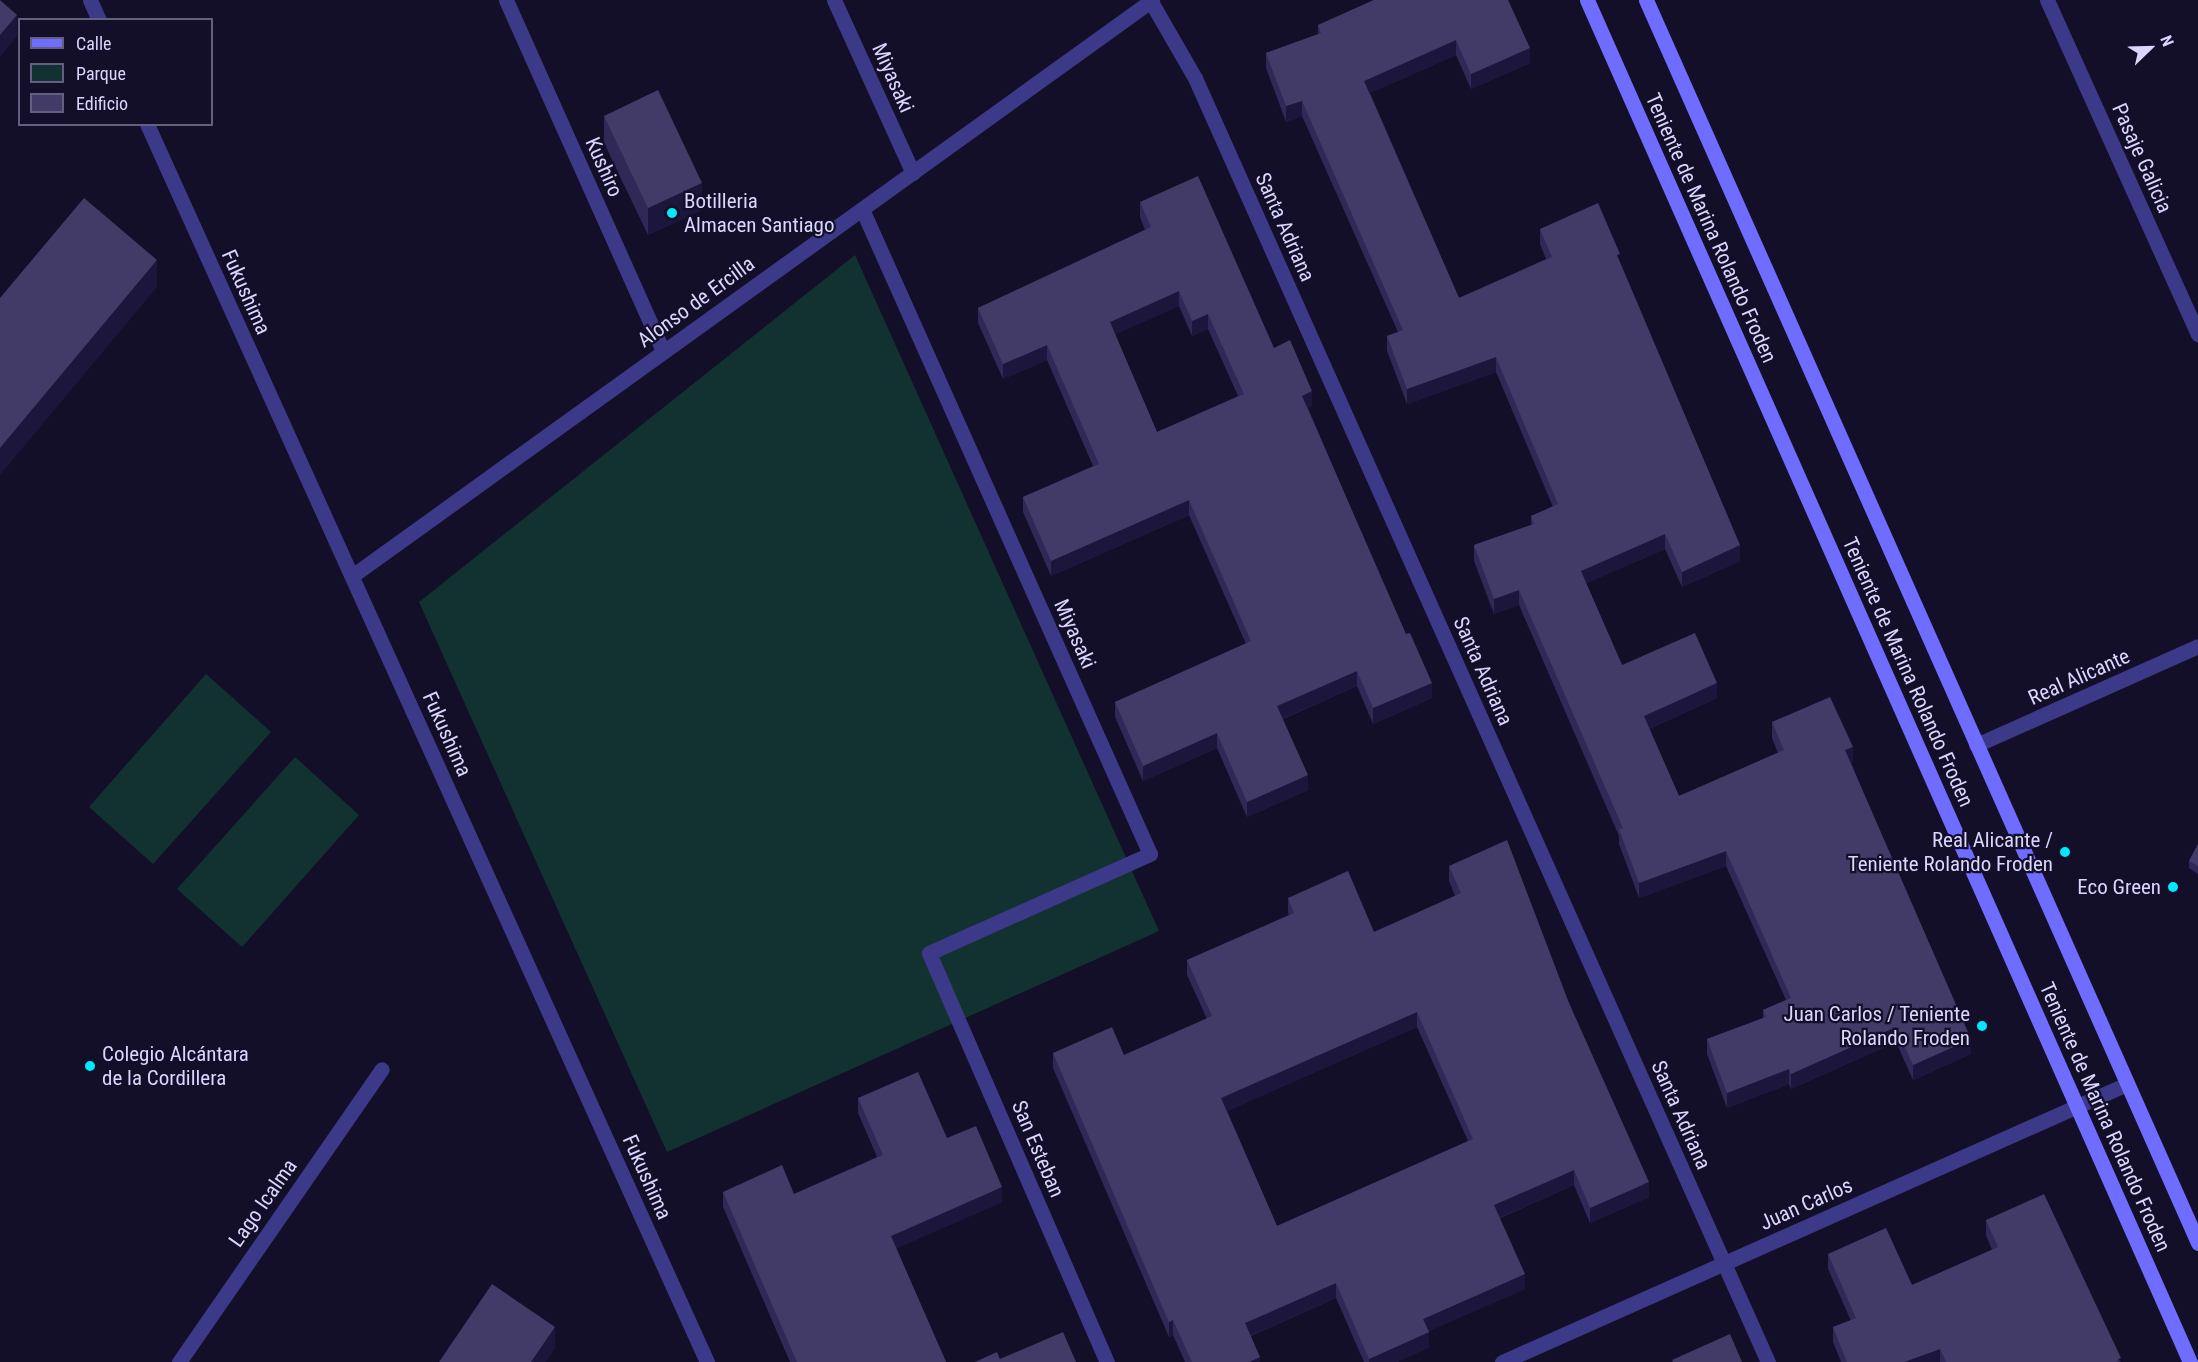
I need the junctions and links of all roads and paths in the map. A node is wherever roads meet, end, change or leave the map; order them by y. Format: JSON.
{"nodes":[{"id":1,"x":90,"y":0,"type":"edge"},
{"id":2,"x":506,"y":0,"type":"edge"},
{"id":3,"x":834,"y":0,"type":"edge"},
{"id":4,"x":1151,"y":0,"type":"edge"},
{"id":5,"x":1587,"y":0,"type":"edge"},
{"id":6,"x":1646,"y":0,"type":"edge"},
{"id":7,"x":2047,"y":0,"type":"edge"},
{"id":8,"x":98,"y":18,"type":"edge"},
{"id":9,"x":148,"y":126,"type":"edge"},
{"id":10,"x":913,"y":173,"type":"junction"},
{"id":11,"x":862,"y":209,"type":"junction"},
{"id":12,"x":2198,"y":334,"type":"edge"},
{"id":13,"x":663,"y":351,"type":"junction"},
{"id":14,"x":352,"y":576,"type":"junction"},
{"id":15,"x":2198,"y":646,"type":"edge"},
{"id":16,"x":1976,"y":745,"type":"junction"},
{"id":17,"x":929,"y":953,"type":"joint"},
{"id":18,"x":382,"y":1069,"type":"dead end"},
{"id":19,"x":2127,"y":1084,"type":"junction"},
{"id":20,"x":2077,"y":1106,"type":"junction"},
{"id":21,"x":2198,"y":1243,"type":"edge"},
{"id":22,"x":1724,"y":1263,"type":"junction"},
{"id":23,"x":179,"y":1362,"type":"edge"},
{"id":24,"x":707,"y":1362,"type":"edge"},
{"id":25,"x":1107,"y":1362,"type":"edge"},
{"id":26,"x":1503,"y":1362,"type":"edge"},
{"id":27,"x":1768,"y":1362,"type":"edge"},
{"id":28,"x":2190,"y":1362,"type":"edge"}],
"edges":[{"from":1,"to":8,"type":"street"},
{"from":2,"to":13,"type":"street","name":"Kushiro"},
{"from":3,"to":10,"type":"street","name":"Miyasaki"},
{"from":4,"to":10,"type":"street","name":"Alonso de Ercilla"},
{"from":4,"to":22,"type":"street","name":"Santa Adriana"},
{"from":5,"to":20,"type":"street","name":"Teniente de Marina Rolando Froden"},
{"from":6,"to":16,"type":"street","name":"Teniente de Marina Rolando Froden"},
{"from":7,"to":12,"type":"street","name":"Pasaje Galicia"},
{"from":9,"to":14,"type":"street","name":"Fukushima"},
{"from":10,"to":11,"type":"street","name":"Alonso de Ercilla"},
{"from":11,"to":13,"type":"street","name":"Alonso de Ercilla"},
{"from":11,"to":17,"type":"street","name":"Miyasaki"},
{"from":13,"to":14,"type":"street","name":"Alonso de Ercilla"},
{"from":14,"to":24,"type":"street","name":"Fukushima"},
{"from":15,"to":16,"type":"street","name":"Real Alicante"},
{"from":16,"to":19,"type":"street","name":"Teniente de Marina Rolando Froden"},
{"from":17,"to":25,"type":"street","name":"San Esteban"},
{"from":18,"to":23,"type":"street","name":"Lago Icalma"},
{"from":19,"to":20,"type":"street","name":"Juan Carlos"},
{"from":19,"to":21,"type":"street","name":"Teniente de Marina Rolando Froden"},
{"from":20,"to":22,"type":"street","name":"Juan Carlos"},
{"from":20,"to":28,"type":"street","name":"Teniente de Marina Rolando Froden"},
{"from":22,"to":26,"type":"street","name":"Juan Carlos"},
{"from":22,"to":27,"type":"street","name":"Santa Adriana"}]}
